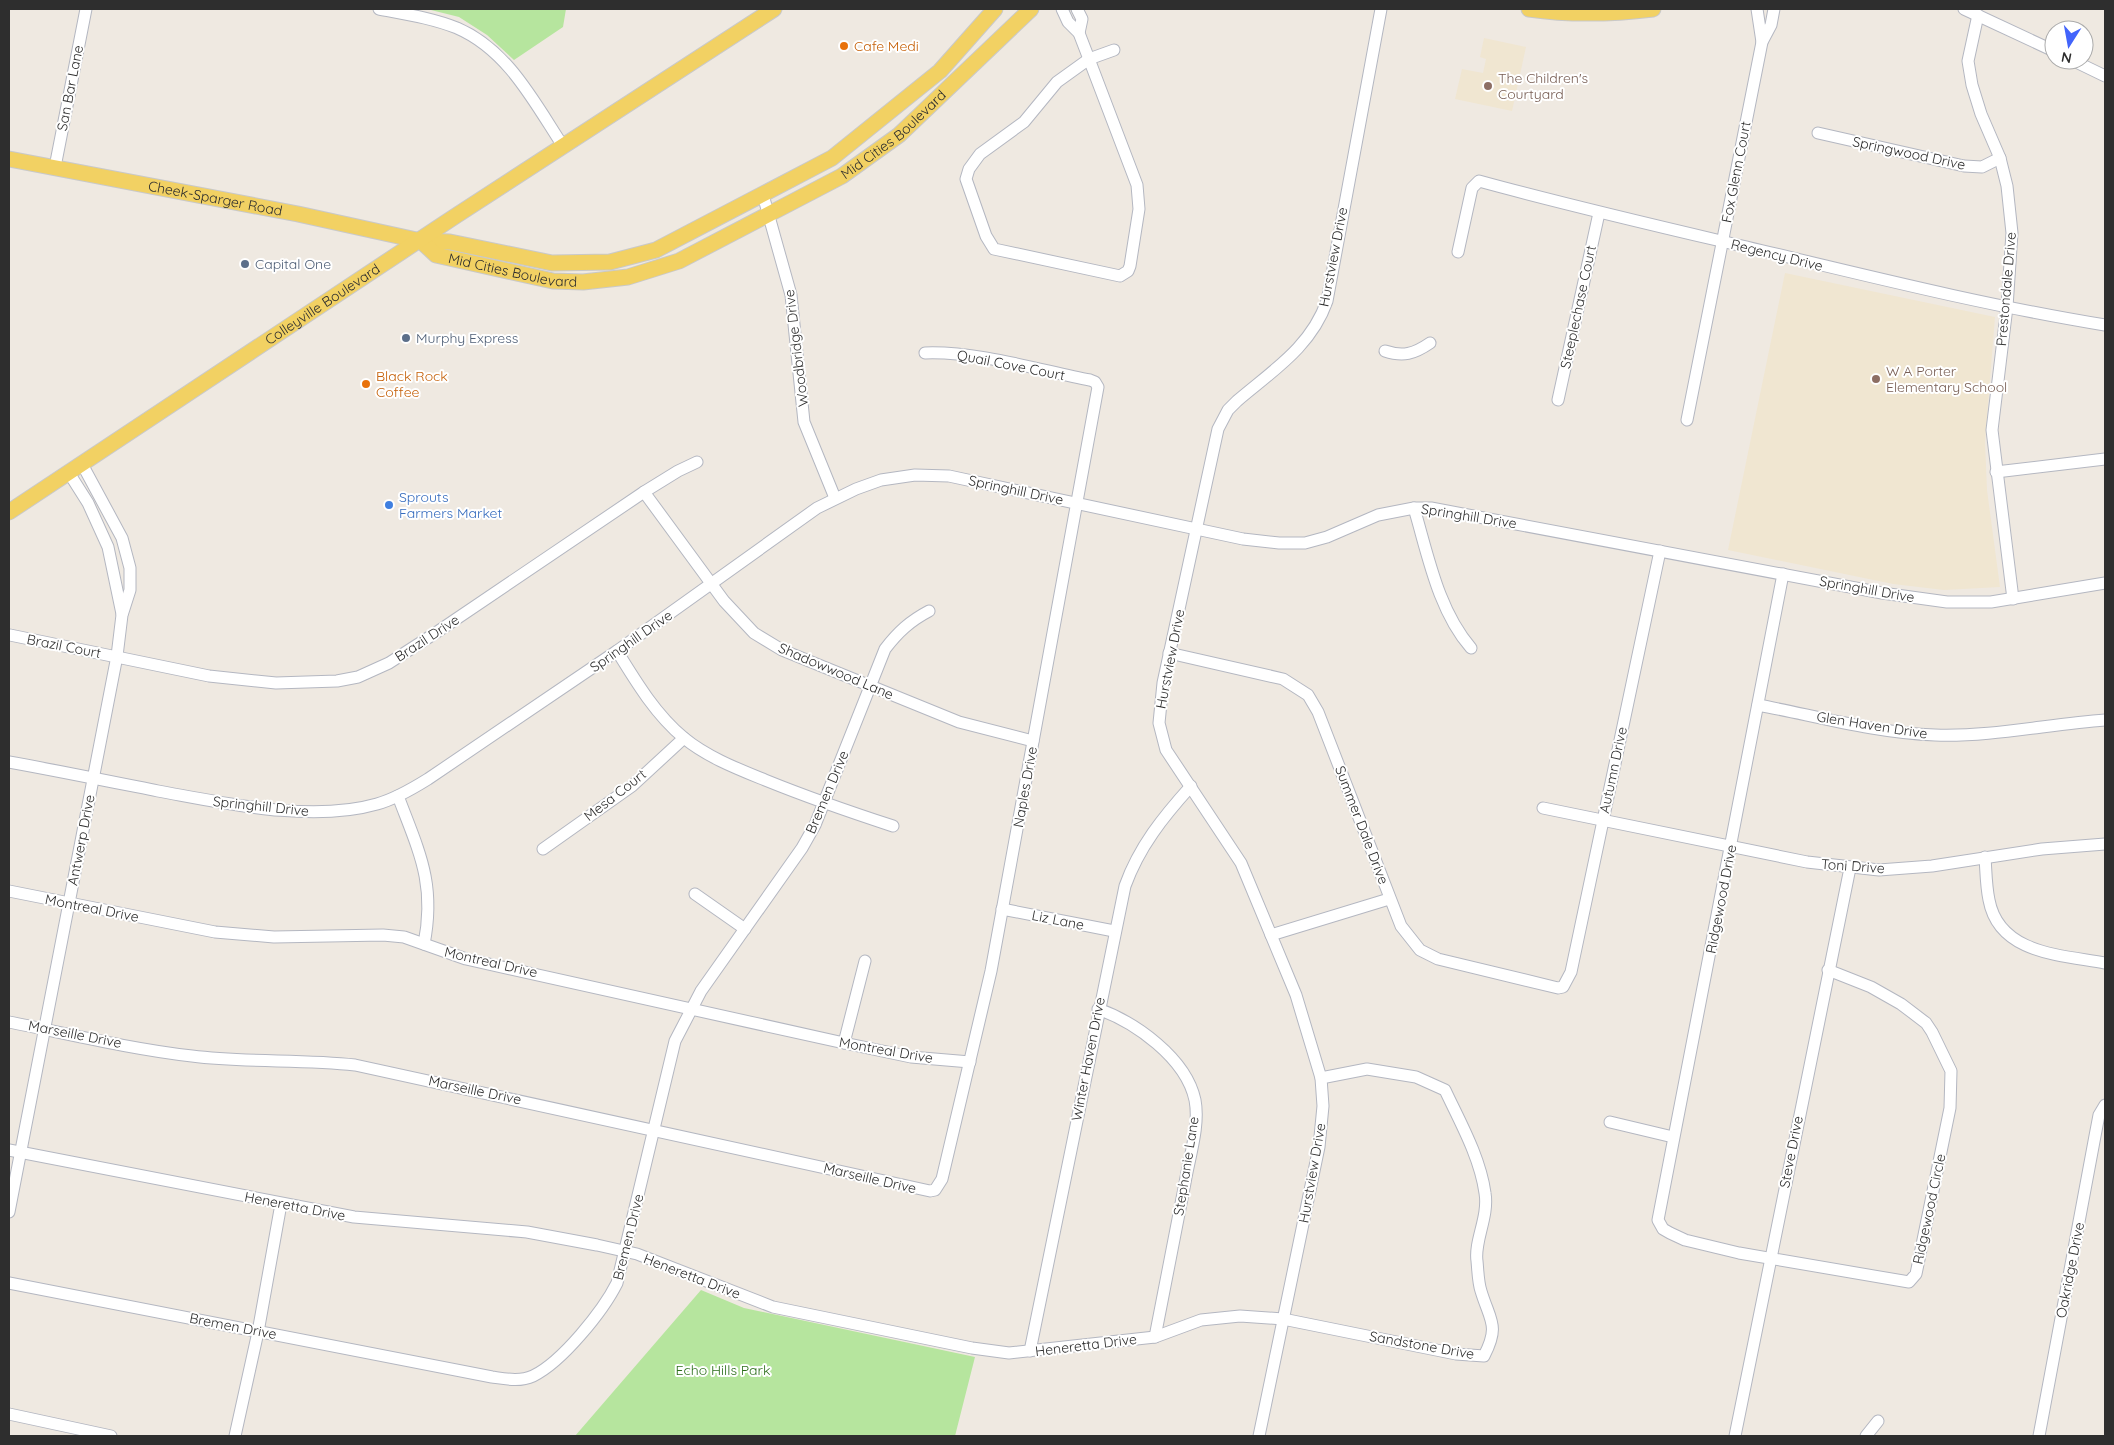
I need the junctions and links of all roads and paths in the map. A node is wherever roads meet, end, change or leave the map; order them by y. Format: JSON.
{"nodes":[{"id":1,"x":86,"y":9,"type":"edge"},
{"id":2,"x":379,"y":9,"type":"edge"},
{"id":3,"x":774,"y":9,"type":"edge"},
{"id":4,"x":995,"y":9,"type":"edge"},
{"id":5,"x":1031,"y":9,"type":"edge"},
{"id":6,"x":1062,"y":9,"type":"edge"},
{"id":7,"x":1077,"y":9,"type":"edge"},
{"id":8,"x":1381,"y":9,"type":"edge"},
{"id":9,"x":1528,"y":9,"type":"edge"},
{"id":10,"x":1653,"y":9,"type":"edge"},
{"id":11,"x":1757,"y":9,"type":"edge"},
{"id":12,"x":1774,"y":9,"type":"edge"},
{"id":13,"x":1964,"y":9,"type":"edge"},
{"id":14,"x":404,"y":11,"type":"edge"},
{"id":15,"x":1586,"y":11,"type":"edge"},
{"id":16,"x":1978,"y":16,"type":"junction"},
{"id":17,"x":1078,"y":34,"type":"junction"},
{"id":18,"x":1762,"y":42,"type":"junction"},
{"id":19,"x":2044,"y":46,"type":"edge"},
{"id":20,"x":1114,"y":50,"type":"dead end"},
{"id":21,"x":1089,"y":59,"type":"junction"},
{"id":22,"x":2093,"y":70,"type":"edge"},
{"id":23,"x":2105,"y":76,"type":"edge"},
{"id":24,"x":1818,"y":134,"type":"dead end"},
{"id":25,"x":563,"y":146,"type":"junction"},
{"id":26,"x":2000,"y":158,"type":"junction"},
{"id":27,"x":9,"y":159,"type":"edge"},
{"id":28,"x":55,"y":167,"type":"junction"},
{"id":29,"x":763,"y":195,"type":"junction"},
{"id":30,"x":770,"y":214,"type":"junction"},
{"id":31,"x":1599,"y":214,"type":"junction"},
{"id":32,"x":421,"y":241,"type":"junction"},
{"id":33,"x":1722,"y":241,"type":"junction"},
{"id":34,"x":1458,"y":252,"type":"dead end"},
{"id":35,"x":2007,"y":307,"type":"junction"},
{"id":36,"x":2105,"y":325,"type":"edge"},
{"id":37,"x":1430,"y":343,"type":"dead end"},
{"id":38,"x":1385,"y":351,"type":"dead end"},
{"id":39,"x":926,"y":354,"type":"dead end"},
{"id":40,"x":1095,"y":382,"type":"joint"},
{"id":41,"x":1558,"y":400,"type":"dead end"},
{"id":42,"x":1687,"y":420,"type":"dead end"},
{"id":43,"x":2105,"y":458,"type":"edge"},
{"id":44,"x":697,"y":462,"type":"dead end"},
{"id":45,"x":82,"y":464,"type":"junction"},
{"id":46,"x":1996,"y":472,"type":"junction"},
{"id":47,"x":69,"y":473,"type":"junction"},
{"id":48,"x":644,"y":492,"type":"junction"},
{"id":49,"x":835,"y":498,"type":"junction"},
{"id":50,"x":1078,"y":504,"type":"junction"},
{"id":51,"x":1414,"y":508,"type":"junction"},
{"id":52,"x":9,"y":512,"type":"edge"},
{"id":53,"x":1198,"y":529,"type":"junction"},
{"id":54,"x":1660,"y":551,"type":"junction"},
{"id":55,"x":1784,"y":574,"type":"junction"},
{"id":56,"x":2105,"y":583,"type":"edge"},
{"id":57,"x":711,"y":584,"type":"junction"},
{"id":58,"x":2013,"y":599,"type":"junction"},
{"id":59,"x":929,"y":611,"type":"dead end"},
{"id":60,"x":122,"y":615,"type":"junction"},
{"id":61,"x":10,"y":635,"type":"dead end"},
{"id":62,"x":1472,"y":648,"type":"dead end"},
{"id":63,"x":617,"y":651,"type":"junction"},
{"id":64,"x":1169,"y":653,"type":"junction"},
{"id":65,"x":117,"y":656,"type":"junction"},
{"id":66,"x":869,"y":687,"type":"junction"},
{"id":67,"x":1758,"y":705,"type":"junction"},
{"id":68,"x":2105,"y":720,"type":"edge"},
{"id":69,"x":684,"y":738,"type":"junction"},
{"id":70,"x":1033,"y":741,"type":"junction"},
{"id":71,"x":9,"y":762,"type":"edge"},
{"id":72,"x":94,"y":778,"type":"junction"},
{"id":73,"x":1191,"y":786,"type":"junction"},
{"id":74,"x":398,"y":796,"type":"junction"},
{"id":75,"x":824,"y":804,"type":"junction"},
{"id":76,"x":1543,"y":808,"type":"dead end"},
{"id":77,"x":1603,"y":820,"type":"junction"},
{"id":78,"x":893,"y":826,"type":"dead end"},
{"id":79,"x":2105,"y":844,"type":"edge"},
{"id":80,"x":1731,"y":846,"type":"junction"},
{"id":81,"x":543,"y":849,"type":"dead end"},
{"id":82,"x":1985,"y":857,"type":"junction"},
{"id":83,"x":1850,"y":868,"type":"junction"},
{"id":84,"x":9,"y":891,"type":"edge"},
{"id":85,"x":695,"y":894,"type":"dead end"},
{"id":86,"x":1389,"y":899,"type":"junction"},
{"id":87,"x":69,"y":904,"type":"junction"},
{"id":88,"x":1002,"y":909,"type":"junction"},
{"id":89,"x":745,"y":929,"type":"junction"},
{"id":90,"x":1114,"y":931,"type":"junction"},
{"id":91,"x":1271,"y":935,"type":"junction"},
{"id":92,"x":424,"y":944,"type":"junction"},
{"id":93,"x":865,"y":961,"type":"dead end"},
{"id":94,"x":2105,"y":963,"type":"edge"},
{"id":95,"x":1828,"y":970,"type":"junction"},
{"id":96,"x":1563,"y":987,"type":"joint"},
{"id":97,"x":691,"y":1008,"type":"junction"},
{"id":98,"x":1098,"y":1009,"type":"junction"},
{"id":99,"x":9,"y":1022,"type":"edge"},
{"id":100,"x":45,"y":1029,"type":"junction"},
{"id":101,"x":844,"y":1043,"type":"junction"},
{"id":102,"x":970,"y":1062,"type":"junction"},
{"id":103,"x":1321,"y":1078,"type":"junction"},
{"id":104,"x":2105,"y":1106,"type":"edge"},
{"id":105,"x":1610,"y":1122,"type":"dead end"},
{"id":106,"x":654,"y":1129,"type":"junction"},
{"id":107,"x":1673,"y":1137,"type":"junction"},
{"id":108,"x":15,"y":1151,"type":"edge"},
{"id":109,"x":935,"y":1190,"type":"joint"},
{"id":110,"x":281,"y":1204,"type":"junction"},
{"id":111,"x":9,"y":1212,"type":"edge"},
{"id":112,"x":1659,"y":1224,"type":"joint"},
{"id":113,"x":625,"y":1251,"type":"junction"},
{"id":114,"x":1770,"y":1259,"type":"junction"},
{"id":115,"x":9,"y":1283,"type":"edge"},
{"id":116,"x":1283,"y":1320,"type":"junction"},
{"id":117,"x":258,"y":1332,"type":"junction"},
{"id":118,"x":1155,"y":1337,"type":"junction"},
{"id":119,"x":1030,"y":1351,"type":"junction"},
{"id":120,"x":9,"y":1414,"type":"edge"},
{"id":121,"x":1878,"y":1421,"type":"dead end"},
{"id":122,"x":111,"y":1436,"type":"edge"},
{"id":123,"x":235,"y":1436,"type":"edge"},
{"id":124,"x":1259,"y":1436,"type":"edge"},
{"id":125,"x":1735,"y":1436,"type":"edge"},
{"id":126,"x":1866,"y":1436,"type":"edge"},
{"id":127,"x":2039,"y":1436,"type":"edge"}],
"edges":[{"from":1,"to":28,"type":"street","name":"San Bar Lane"},
{"from":2,"to":14,"type":"street"},
{"from":3,"to":25,"type":"main road","name":"Colleyville Boulevard"},
{"from":4,"to":29,"type":"main road","name":"Mid Cities Boulevard"},
{"from":5,"to":30,"type":"main road","name":"Mid Cities Boulevard"},
{"from":6,"to":17,"type":"street"},
{"from":7,"to":17,"type":"street"},
{"from":8,"to":53,"type":"street","name":"Hurstview Drive"},
{"from":9,"to":15,"type":"main road"},
{"from":10,"to":15,"type":"main road"},
{"from":11,"to":18,"type":"street","name":"Fox Glenn Court"},
{"from":12,"to":18,"type":"street","name":"Fox Glenn Court"},
{"from":13,"to":16,"type":"street"},
{"from":14,"to":25,"type":"street"},
{"from":16,"to":19,"type":"street"},
{"from":16,"to":26,"type":"street","name":"Prestondale Drive"},
{"from":17,"to":21,"type":"street"},
{"from":18,"to":33,"type":"street","name":"Fox Glenn Court"},
{"from":20,"to":21,"type":"street"},
{"from":21,"to":21,"type":"street"},
{"from":22,"to":23,"type":"street"},
{"from":24,"to":26,"type":"street","name":"Springwood Drive"},
{"from":25,"to":32,"type":"main road","name":"Colleyville Boulevard"},
{"from":26,"to":35,"type":"street","name":"Prestondale Drive"},
{"from":27,"to":28,"type":"main road","name":"Cheek-Sparger Road"},
{"from":28,"to":32,"type":"main road","name":"Cheek-Sparger Road"},
{"from":29,"to":30,"type":"street","name":"Woodbridge Drive"},
{"from":29,"to":32,"type":"main road","name":"Mid Cities Boulevard"},
{"from":30,"to":32,"type":"main road","name":"Mid Cities Boulevard"},
{"from":30,"to":49,"type":"street","name":"Woodbridge Drive"},
{"from":31,"to":33,"type":"street","name":"Regency Drive"},
{"from":31,"to":34,"type":"street","name":"Regency Drive"},
{"from":31,"to":41,"type":"street","name":"Steeplechase Court"},
{"from":32,"to":45,"type":"main road","name":"Colleyville Boulevard"},
{"from":33,"to":35,"type":"street","name":"Regency Drive"},
{"from":33,"to":42,"type":"street","name":"Fox Glenn Court"},
{"from":35,"to":36,"type":"street","name":"Regency Drive"},
{"from":35,"to":46,"type":"street","name":"Prestondale Drive"},
{"from":37,"to":38,"type":"street"},
{"from":39,"to":40,"type":"street","name":"Quail Cove Court"},
{"from":40,"to":50,"type":"street","name":"Naples Drive"},
{"from":43,"to":46,"type":"street"},
{"from":44,"to":48,"type":"street","name":"Brazil Drive"},
{"from":45,"to":47,"type":"main road","name":"Colleyville Boulevard"},
{"from":45,"to":60,"type":"street","name":"Antwerp Drive"},
{"from":46,"to":58,"type":"street","name":"Prestondale Drive"},
{"from":47,"to":52,"type":"main road","name":"Colleyville Boulevard"},
{"from":47,"to":60,"type":"street","name":"Antwerp Drive"},
{"from":48,"to":57,"type":"street","name":"Shadowwood Lane"},
{"from":48,"to":65,"type":"street","name":"Brazil Drive"},
{"from":49,"to":50,"type":"street","name":"Springhill Drive"},
{"from":49,"to":57,"type":"street","name":"Springhill Drive"},
{"from":50,"to":53,"type":"street","name":"Springhill Drive"},
{"from":50,"to":70,"type":"street","name":"Naples Drive"},
{"from":51,"to":53,"type":"street","name":"Springhill Drive"},
{"from":51,"to":54,"type":"street","name":"Springhill Drive"},
{"from":51,"to":62,"type":"street"},
{"from":53,"to":64,"type":"street","name":"Hurstview Drive"},
{"from":54,"to":55,"type":"street","name":"Springhill Drive"},
{"from":54,"to":77,"type":"street","name":"Autumn Drive"},
{"from":55,"to":58,"type":"street","name":"Springhill Drive"},
{"from":55,"to":67,"type":"street","name":"Ridgewood Drive"},
{"from":56,"to":58,"type":"street","name":"Springhill Drive"},
{"from":57,"to":63,"type":"street","name":"Springhill Drive"},
{"from":57,"to":66,"type":"street","name":"Shadowwood Lane"},
{"from":59,"to":66,"type":"street","name":"Bremen Drive"},
{"from":60,"to":65,"type":"street","name":"Antwerp Drive"},
{"from":61,"to":65,"type":"street","name":"Brazil Court"},
{"from":63,"to":69,"type":"street"},
{"from":63,"to":74,"type":"street","name":"Springhill Drive"},
{"from":64,"to":73,"type":"street","name":"Hurstview Drive"},
{"from":64,"to":86,"type":"street","name":"Summer Dale Drive"},
{"from":65,"to":72,"type":"street","name":"Antwerp Drive"},
{"from":66,"to":70,"type":"street","name":"Shadowwood Lane"},
{"from":66,"to":75,"type":"street","name":"Bremen Drive"},
{"from":67,"to":68,"type":"street","name":"Glen Haven Drive"},
{"from":67,"to":80,"type":"street","name":"Ridgewood Drive"},
{"from":69,"to":75,"type":"street"},
{"from":69,"to":81,"type":"street","name":"Mesa Court"},
{"from":70,"to":88,"type":"street","name":"Naples Drive"},
{"from":71,"to":72,"type":"street","name":"Springhill Drive"},
{"from":72,"to":74,"type":"street","name":"Springhill Drive"},
{"from":72,"to":87,"type":"street","name":"Antwerp Drive"},
{"from":73,"to":90,"type":"street","name":"Winter Haven Drive"},
{"from":73,"to":91,"type":"street","name":"Hurstview Drive"},
{"from":74,"to":92,"type":"street"},
{"from":75,"to":78,"type":"street"},
{"from":75,"to":89,"type":"street","name":"Bremen Drive"},
{"from":76,"to":77,"type":"street","name":"Toni Drive"},
{"from":77,"to":80,"type":"street","name":"Toni Drive"},
{"from":77,"to":96,"type":"street","name":"Autumn Drive"},
{"from":79,"to":82,"type":"street","name":"Toni Drive"},
{"from":80,"to":83,"type":"street","name":"Toni Drive"},
{"from":80,"to":107,"type":"street","name":"Ridgewood Drive"},
{"from":82,"to":83,"type":"street","name":"Toni Drive"},
{"from":82,"to":94,"type":"street"},
{"from":83,"to":95,"type":"street","name":"Steve Drive"},
{"from":84,"to":87,"type":"street","name":"Montreal Drive"},
{"from":85,"to":89,"type":"street"},
{"from":86,"to":91,"type":"street"},
{"from":86,"to":96,"type":"street","name":"Summer Dale Drive"},
{"from":87,"to":92,"type":"street","name":"Montreal Drive"},
{"from":87,"to":100,"type":"street","name":"Antwerp Drive"},
{"from":88,"to":90,"type":"street","name":"Liz Lane"},
{"from":88,"to":102,"type":"street","name":"Naples Drive"},
{"from":89,"to":97,"type":"street","name":"Bremen Drive"},
{"from":90,"to":98,"type":"street","name":"Winter Haven Drive"},
{"from":91,"to":103,"type":"street","name":"Hurstview Drive"},
{"from":92,"to":97,"type":"street","name":"Montreal Drive"},
{"from":93,"to":101,"type":"street"},
{"from":95,"to":114,"type":"street","name":"Steve Drive"},
{"from":95,"to":114,"type":"street","name":"Ridgewood Circle"},
{"from":97,"to":101,"type":"street","name":"Montreal Drive"},
{"from":97,"to":106,"type":"street","name":"Bremen Drive"},
{"from":98,"to":118,"type":"street","name":"Stephanie Lane"},
{"from":98,"to":119,"type":"street","name":"Winter Haven Drive"},
{"from":99,"to":100,"type":"street","name":"Marseille Drive"},
{"from":100,"to":106,"type":"street","name":"Marseille Drive"},
{"from":100,"to":108,"type":"street","name":"Antwerp Drive"},
{"from":101,"to":102,"type":"street","name":"Montreal Drive"},
{"from":102,"to":109,"type":"street","name":"Naples Drive"},
{"from":103,"to":116,"type":"street","name":"Hurstview Drive"},
{"from":103,"to":116,"type":"street","name":"Sandstone Drive"},
{"from":104,"to":127,"type":"street","name":"Oakridge Drive"},
{"from":105,"to":107,"type":"street"},
{"from":106,"to":109,"type":"street","name":"Marseille Drive"},
{"from":106,"to":113,"type":"street","name":"Bremen Drive"},
{"from":107,"to":112,"type":"street","name":"Ridgewood Drive"},
{"from":108,"to":110,"type":"street","name":"Heneretta Drive"},
{"from":108,"to":111,"type":"street","name":"Antwerp Drive"},
{"from":110,"to":113,"type":"street","name":"Heneretta Drive"},
{"from":110,"to":117,"type":"street"},
{"from":112,"to":114,"type":"street","name":"Ridgewood Circle"},
{"from":113,"to":117,"type":"street","name":"Bremen Drive"},
{"from":113,"to":119,"type":"street","name":"Heneretta Drive"},
{"from":114,"to":125,"type":"street","name":"Steve Drive"},
{"from":115,"to":117,"type":"street","name":"Bremen Drive"},
{"from":116,"to":118,"type":"street","name":"Heneretta Drive"},
{"from":116,"to":124,"type":"street","name":"Hurstview Drive"},
{"from":117,"to":123,"type":"street"},
{"from":118,"to":119,"type":"street","name":"Heneretta Drive"},
{"from":120,"to":122,"type":"street"},
{"from":121,"to":126,"type":"street"}]}
